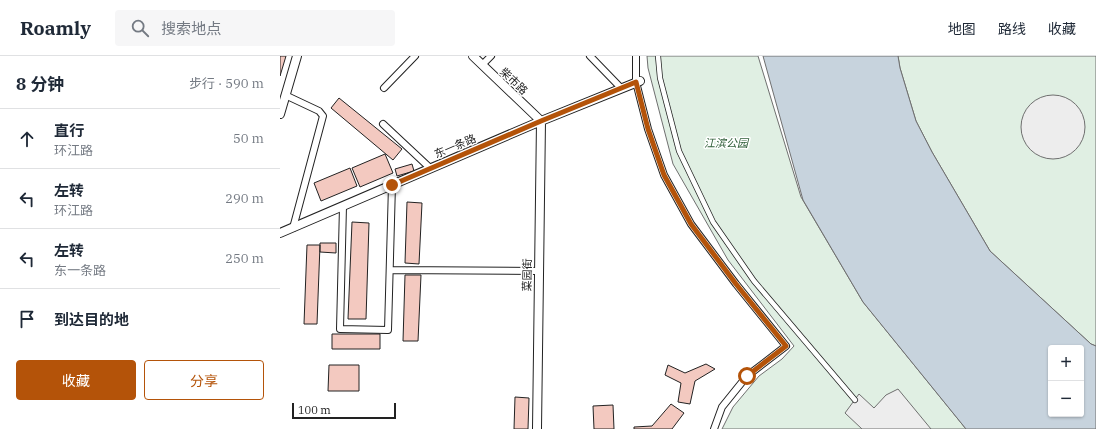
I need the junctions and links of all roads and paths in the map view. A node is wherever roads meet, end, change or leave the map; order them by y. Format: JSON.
{"nodes":[{"id":1,"x":297,"y":56,"type":"edge"},
{"id":2,"x":415,"y":56,"type":"edge"},
{"id":3,"x":473,"y":56,"type":"edge"},
{"id":4,"x":491,"y":56,"type":"edge"},
{"id":5,"x":590,"y":56,"type":"edge"},
{"id":6,"x":636,"y":56,"type":"edge"},
{"id":7,"x":658,"y":56,"type":"edge"},
{"id":8,"x":596,"y":59,"type":"edge"},
{"id":9,"x":482,"y":65,"type":"junction"},
{"id":10,"x":638,"y":81,"type":"junction"},
{"id":11,"x":384,"y":88,"type":"dead end"},
{"id":12,"x":621,"y":88,"type":"junction"},
{"id":13,"x":286,"y":95,"type":"junction"},
{"id":14,"x":280,"y":114,"type":"edge"},
{"id":15,"x":541,"y":121,"type":"junction"},
{"id":16,"x":384,"y":124,"type":"dead end"},
{"id":17,"x":430,"y":168,"type":"junction"},
{"id":18,"x":392,"y":185,"type":"junction"},
{"id":19,"x":343,"y":206,"type":"junction"},
{"id":20,"x":293,"y":228,"type":"junction"},
{"id":21,"x":280,"y":233,"type":"edge"},
{"id":22,"x":390,"y":270,"type":"junction"},
{"id":23,"x":538,"y":271,"type":"junction"},
{"id":24,"x":855,"y":400,"type":"dead end"},
{"id":25,"x":537,"y":429,"type":"edge"},
{"id":26,"x":714,"y":429,"type":"edge"}],
"edges":[{"from":1,"to":13,"type":"street"},
{"from":2,"to":11,"type":"street"},
{"from":3,"to":9,"type":"street","name":"柴市路"},
{"from":4,"to":9,"type":"street"},
{"from":5,"to":8,"type":"street"},
{"from":6,"to":10,"type":"street"},
{"from":7,"to":24,"type":"street"},
{"from":8,"to":12,"type":"street"},
{"from":9,"to":15,"type":"street","name":"柴市路"},
{"from":10,"to":12,"type":"street","name":"东一条路"},
{"from":10,"to":26,"type":"street"},
{"from":12,"to":15,"type":"street","name":"东一条路"},
{"from":13,"to":14,"type":"street"},
{"from":13,"to":20,"type":"street"},
{"from":15,"to":17,"type":"street","name":"东一条路"},
{"from":15,"to":23,"type":"street","name":"菜园街"},
{"from":16,"to":17,"type":"street"},
{"from":17,"to":18,"type":"street","name":"东一条路"},
{"from":18,"to":19,"type":"street","name":"东一条路"},
{"from":18,"to":22,"type":"street"},
{"from":19,"to":20,"type":"street","name":"东一条路"},
{"from":19,"to":22,"type":"street"},
{"from":20,"to":21,"type":"street","name":"东一条路"},
{"from":22,"to":23,"type":"street"},
{"from":23,"to":25,"type":"street","name":"菜园街"}]}
